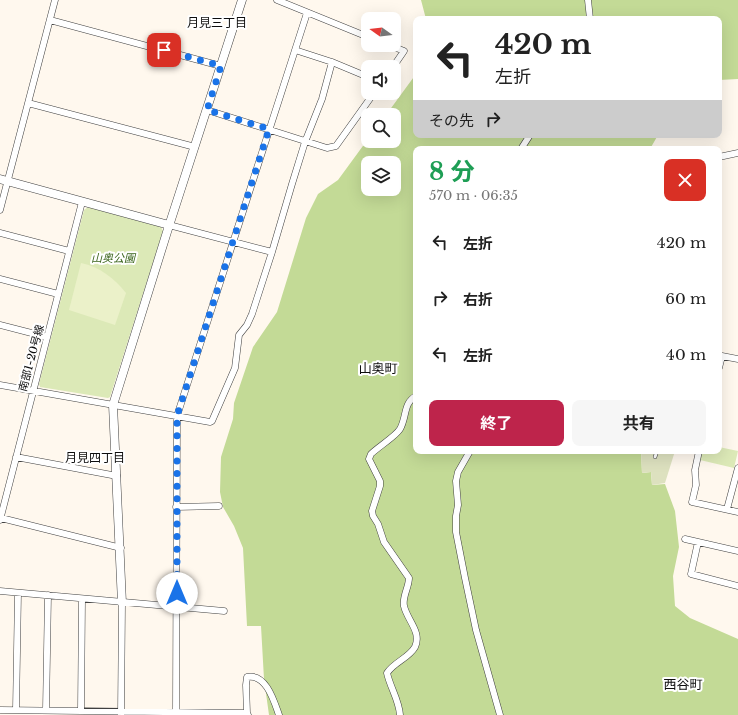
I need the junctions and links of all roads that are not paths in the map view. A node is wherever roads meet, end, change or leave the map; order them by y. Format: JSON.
{"nodes":[{"id":1,"x":55,"y":0,"type":"edge"},
{"id":2,"x":242,"y":0,"type":"edge"},
{"id":3,"x":277,"y":0,"type":"edge"},
{"id":4,"x":588,"y":0,"type":"edge"},
{"id":5,"x":307,"y":13,"type":"junction"},
{"id":6,"x":590,"y":16,"type":"edge"},
{"id":7,"x":50,"y":20,"type":"junction"},
{"id":8,"x":361,"y":34,"type":"edge"},
{"id":9,"x":294,"y":50,"type":"junction"},
{"id":10,"x":401,"y":50,"type":"edge"},
{"id":11,"x":398,"y":60,"type":"edge"},
{"id":12,"x":332,"y":62,"type":"junction"},
{"id":13,"x":221,"y":66,"type":"junction"},
{"id":14,"x":361,"y":74,"type":"edge"},
{"id":15,"x":369,"y":100,"type":"edge"},
{"id":16,"x":28,"y":103,"type":"junction"},
{"id":17,"x":207,"y":110,"type":"junction"},
{"id":18,"x":269,"y":129,"type":"junction"},
{"id":19,"x":305,"y":142,"type":"junction"},
{"id":20,"x":195,"y":147,"type":"junction"},
{"id":21,"x":738,"y":153,"type":"edge"},
{"id":22,"x":722,"y":156,"type":"edge"},
{"id":23,"x":4,"y":180,"type":"edge"},
{"id":24,"x":82,"y":202,"type":"junction"},
{"id":25,"x":0,"y":210,"type":"edge"},
{"id":26,"x":169,"y":225,"type":"junction"},
{"id":27,"x":0,"y":233,"type":"edge"},
{"id":28,"x":232,"y":242,"type":"junction"},
{"id":29,"x":69,"y":251,"type":"junction"},
{"id":30,"x":272,"y":252,"type":"junction"},
{"id":31,"x":0,"y":279,"type":"edge"},
{"id":32,"x":58,"y":294,"type":"junction"},
{"id":33,"x":0,"y":325,"type":"edge"},
{"id":34,"x":47,"y":337,"type":"junction"},
{"id":35,"x":722,"y":356,"type":"edge"},
{"id":36,"x":738,"y":359,"type":"edge"},
{"id":37,"x":0,"y":385,"type":"edge"},
{"id":38,"x":33,"y":390,"type":"junction"},
{"id":39,"x":413,"y":398,"type":"edge"},
{"id":40,"x":113,"y":405,"type":"junction"},
{"id":41,"x":177,"y":416,"type":"junction"},
{"id":42,"x":468,"y":454,"type":"edge"},
{"id":43,"x":656,"y":454,"type":"edge"},
{"id":44,"x":698,"y":454,"type":"edge"},
{"id":45,"x":16,"y":457,"type":"junction"},
{"id":46,"x":655,"y":457,"type":"dead end"},
{"id":47,"x":738,"y":468,"type":"edge"},
{"id":48,"x":117,"y":476,"type":"junction"},
{"id":49,"x":176,"y":506,"type":"junction"},
{"id":50,"x":219,"y":506,"type":"dead end"},
{"id":51,"x":726,"y":509,"type":"junction"},
{"id":52,"x":738,"y":512,"type":"edge"},
{"id":53,"x":0,"y":519,"type":"edge"},
{"id":54,"x":685,"y":539,"type":"dead end"},
{"id":55,"x":698,"y":542,"type":"junction"},
{"id":56,"x":121,"y":548,"type":"junction"},
{"id":57,"x":738,"y":551,"type":"edge"},
{"id":58,"x":738,"y":586,"type":"edge"},
{"id":59,"x":0,"y":591,"type":"edge"},
{"id":60,"x":18,"y":593,"type":"junction"},
{"id":61,"x":48,"y":595,"type":"junction"},
{"id":62,"x":82,"y":598,"type":"junction"},
{"id":63,"x":122,"y":602,"type":"junction"},
{"id":64,"x":177,"y":608,"type":"junction"},
{"id":65,"x":224,"y":611,"type":"dead end"},
{"id":66,"x":0,"y":710,"type":"edge"},
{"id":67,"x":16,"y":710,"type":"junction"},
{"id":68,"x":46,"y":710,"type":"junction"},
{"id":69,"x":29,"y":713,"type":"edge"},
{"id":70,"x":77,"y":713,"type":"edge"},
{"id":71,"x":121,"y":713,"type":"edge"},
{"id":72,"x":178,"y":713,"type":"edge"},
{"id":73,"x":248,"y":714,"type":"edge"},
{"id":74,"x":279,"y":715,"type":"edge"},
{"id":75,"x":400,"y":715,"type":"edge"},
{"id":76,"x":500,"y":715,"type":"edge"}],
"edges":[{"from":1,"to":7,"type":"street"},
{"from":2,"to":13,"type":"street"},
{"from":3,"to":5,"type":"street"},
{"from":4,"to":6,"type":"street"},
{"from":5,"to":8,"type":"street"},
{"from":5,"to":9,"type":"street"},
{"from":7,"to":13,"type":"street"},
{"from":7,"to":16,"type":"street"},
{"from":9,"to":12,"type":"street"},
{"from":9,"to":18,"type":"street"},
{"from":10,"to":11,"type":"street"},
{"from":12,"to":14,"type":"street"},
{"from":12,"to":19,"type":"street"},
{"from":13,"to":17,"type":"street"},
{"from":15,"to":19,"type":"street"},
{"from":16,"to":20,"type":"street"},
{"from":16,"to":23,"type":"street"},
{"from":17,"to":18,"type":"street"},
{"from":17,"to":20,"type":"street"},
{"from":18,"to":19,"type":"street"},
{"from":18,"to":28,"type":"street"},
{"from":19,"to":30,"type":"street"},
{"from":20,"to":26,"type":"street"},
{"from":21,"to":22,"type":"street"},
{"from":23,"to":24,"type":"street"},
{"from":23,"to":25,"type":"street"},
{"from":24,"to":26,"type":"street"},
{"from":24,"to":29,"type":"street","name":"南部1-20号線"},
{"from":26,"to":28,"type":"street"},
{"from":26,"to":40,"type":"street"},
{"from":27,"to":29,"type":"street"},
{"from":28,"to":30,"type":"street"},
{"from":28,"to":41,"type":"street"},
{"from":29,"to":32,"type":"street","name":"南部1-20号線"},
{"from":30,"to":41,"type":"street"},
{"from":31,"to":32,"type":"street"},
{"from":32,"to":34,"type":"street","name":"南部1-20号線"},
{"from":33,"to":34,"type":"street"},
{"from":34,"to":38,"type":"street","name":"南部1-20号線"},
{"from":35,"to":36,"type":"street"},
{"from":37,"to":38,"type":"street"},
{"from":38,"to":40,"type":"street"},
{"from":38,"to":45,"type":"street","name":"南部1-20号線"},
{"from":39,"to":75,"type":"street"},
{"from":40,"to":41,"type":"street"},
{"from":40,"to":48,"type":"street"},
{"from":41,"to":49,"type":"street"},
{"from":42,"to":76,"type":"street"},
{"from":43,"to":46,"type":"lane"},
{"from":44,"to":51,"type":"street"},
{"from":45,"to":48,"type":"street"},
{"from":45,"to":53,"type":"street","name":"南部1-20号線"},
{"from":47,"to":51,"type":"street"},
{"from":48,"to":56,"type":"street"},
{"from":49,"to":50,"type":"street"},
{"from":49,"to":64,"type":"street"},
{"from":51,"to":52,"type":"street"},
{"from":53,"to":56,"type":"street"},
{"from":54,"to":55,"type":"street"},
{"from":55,"to":57,"type":"street"},
{"from":55,"to":58,"type":"street"},
{"from":56,"to":63,"type":"street"},
{"from":59,"to":60,"type":"street"},
{"from":60,"to":61,"type":"street"},
{"from":60,"to":67,"type":"street"},
{"from":61,"to":62,"type":"street"},
{"from":61,"to":68,"type":"street"},
{"from":62,"to":63,"type":"street"},
{"from":62,"to":70,"type":"street"},
{"from":63,"to":64,"type":"street"},
{"from":63,"to":71,"type":"street"},
{"from":64,"to":65,"type":"street"},
{"from":64,"to":72,"type":"street"},
{"from":66,"to":67,"type":"street"},
{"from":67,"to":69,"type":"street"},
{"from":68,"to":69,"type":"street"},
{"from":68,"to":70,"type":"street"},
{"from":70,"to":71,"type":"street"},
{"from":71,"to":72,"type":"street"},
{"from":72,"to":73,"type":"street"},
{"from":73,"to":74,"type":"street"}]}
